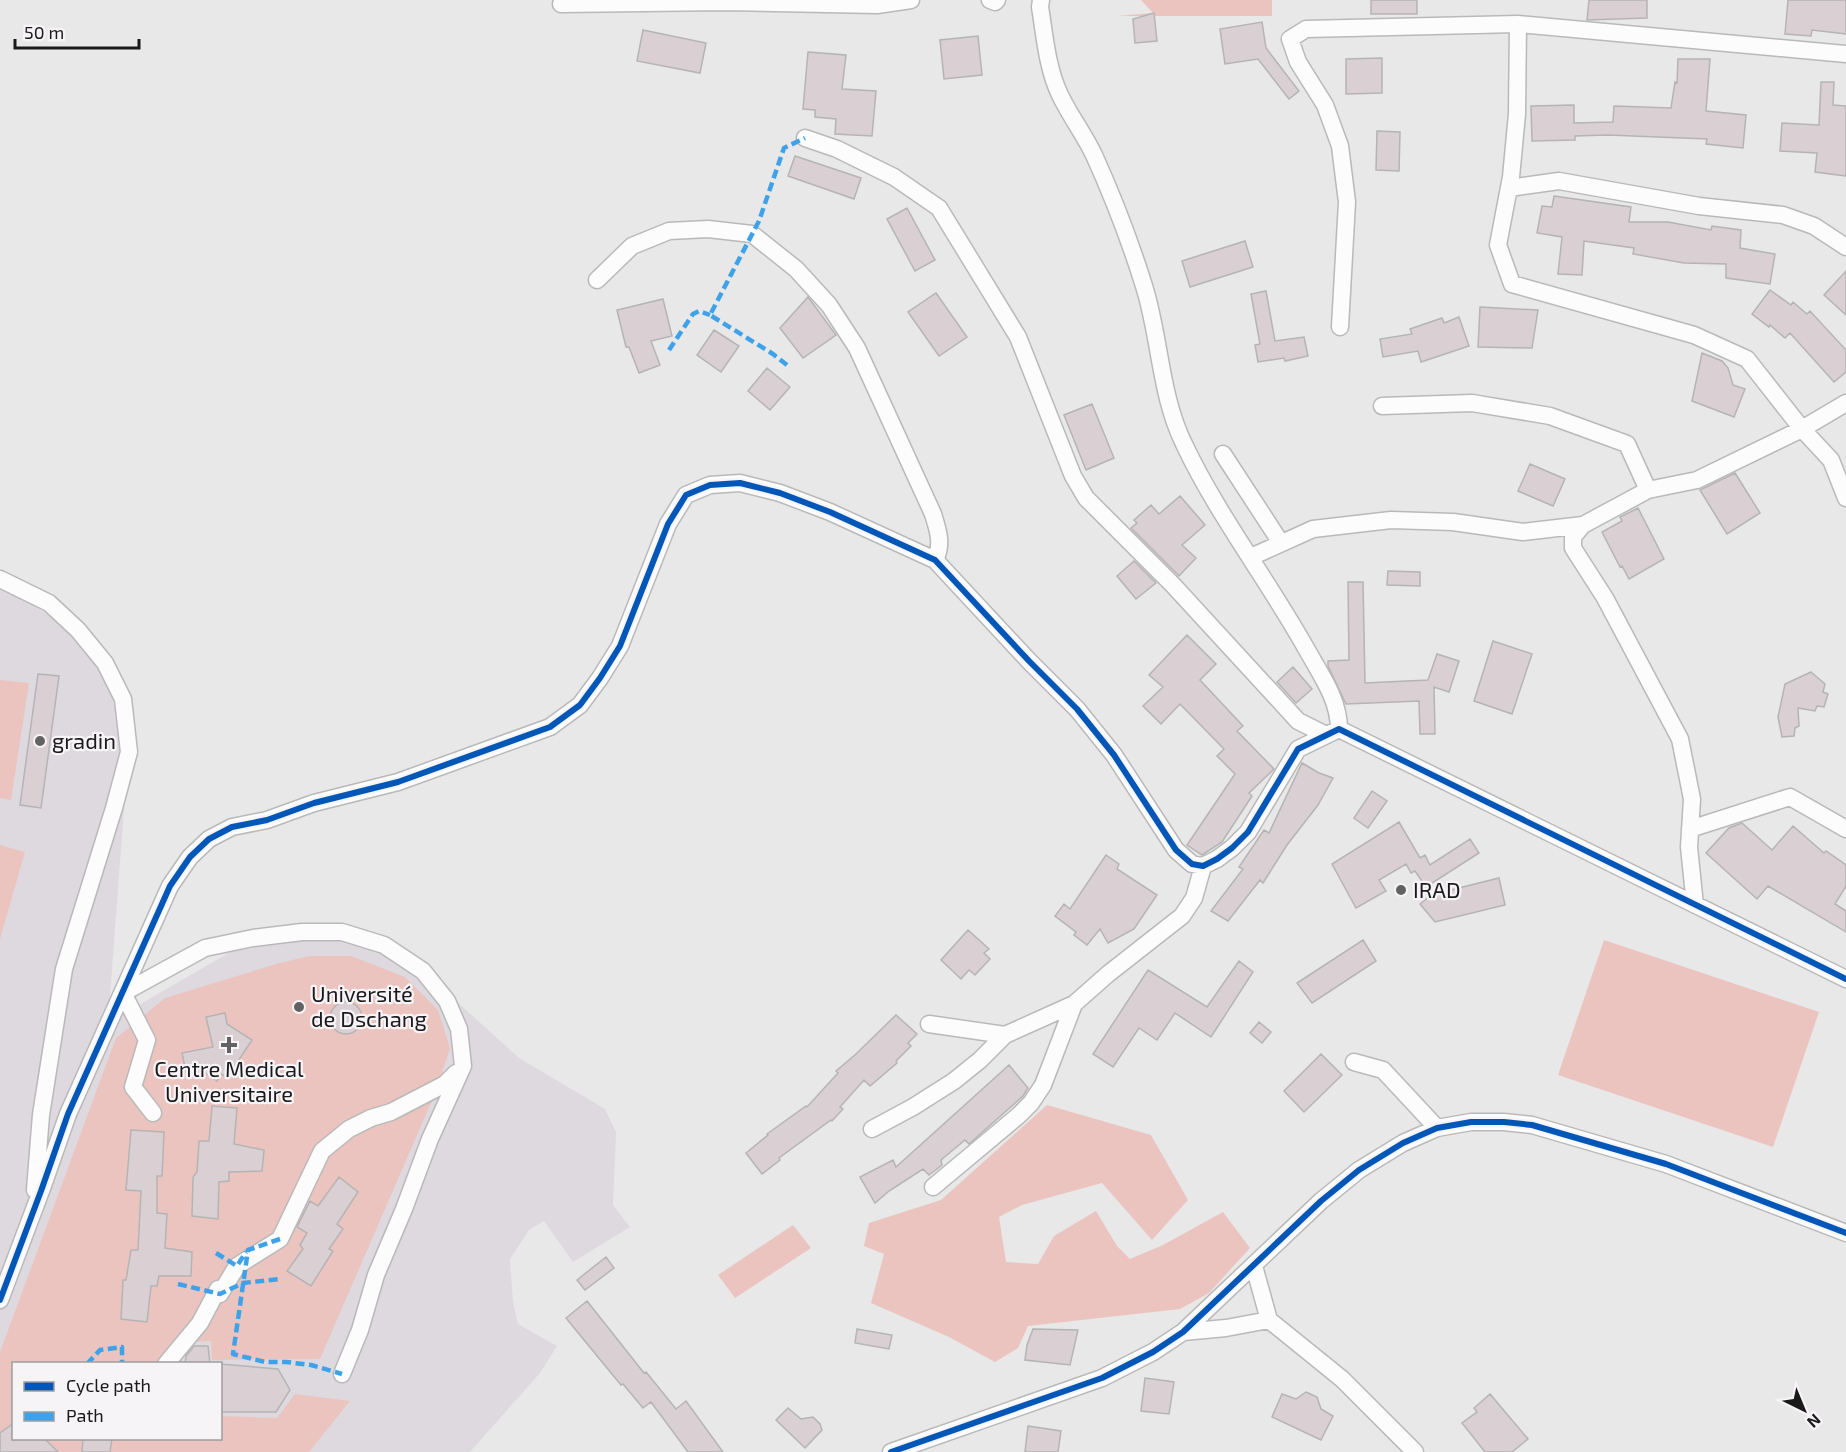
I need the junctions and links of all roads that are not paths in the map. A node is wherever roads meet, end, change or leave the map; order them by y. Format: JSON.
{"nodes":[{"id":1,"x":911,"y":0,"type":"edge"},
{"id":2,"x":990,"y":0,"type":"edge"},
{"id":3,"x":997,"y":0,"type":"edge"},
{"id":4,"x":1041,"y":0,"type":"edge"},
{"id":5,"x":561,"y":4,"type":"dead end"},
{"id":6,"x":1518,"y":24,"type":"junction"},
{"id":7,"x":1846,"y":54,"type":"edge"},
{"id":8,"x":805,"y":138,"type":"dead end"},
{"id":9,"x":1509,"y":188,"type":"junction"},
{"id":10,"x":1846,"y":247,"type":"edge"},
{"id":11,"x":597,"y":280,"type":"dead end"},
{"id":12,"x":1340,"y":327,"type":"dead end"},
{"id":13,"x":1846,"y":403,"type":"edge"},
{"id":14,"x":1382,"y":406,"type":"dead end"},
{"id":15,"x":1802,"y":429,"type":"junction"},
{"id":16,"x":1223,"y":454,"type":"dead end"},
{"id":17,"x":1648,"y":490,"type":"junction"},
{"id":18,"x":1846,"y":498,"type":"edge"},
{"id":19,"x":1583,"y":525,"type":"junction"},
{"id":20,"x":1281,"y":543,"type":"junction"},
{"id":21,"x":1251,"y":557,"type":"junction"},
{"id":22,"x":935,"y":560,"type":"junction"},
{"id":23,"x":0,"y":579,"type":"edge"},
{"id":24,"x":1331,"y":732,"type":"junction"},
{"id":25,"x":1690,"y":829,"type":"junction"},
{"id":26,"x":1846,"y":829,"type":"edge"},
{"id":27,"x":1203,"y":866,"type":"junction"},
{"id":28,"x":1695,"y":905,"type":"junction"},
{"id":29,"x":1846,"y":979,"type":"edge"},
{"id":30,"x":123,"y":993,"type":"junction"},
{"id":31,"x":1074,"y":1004,"type":"junction"},
{"id":32,"x":929,"y":1024,"type":"dead end"},
{"id":33,"x":1005,"y":1035,"type":"junction"},
{"id":34,"x":1354,"y":1062,"type":"dead end"},
{"id":35,"x":463,"y":1066,"type":"junction"},
{"id":36,"x":153,"y":1113,"type":"dead end"},
{"id":37,"x":872,"y":1128,"type":"dead end"},
{"id":38,"x":1437,"y":1128,"type":"junction"},
{"id":39,"x":933,"y":1187,"type":"dead end"},
{"id":40,"x":38,"y":1191,"type":"junction"},
{"id":41,"x":1846,"y":1233,"type":"edge"},
{"id":42,"x":1254,"y":1266,"type":"junction"},
{"id":43,"x":0,"y":1300,"type":"edge"},
{"id":44,"x":1269,"y":1320,"type":"junction"},
{"id":45,"x":1183,"y":1332,"type":"junction"},
{"id":46,"x":168,"y":1362,"type":"edge"},
{"id":47,"x":342,"y":1374,"type":"dead end"},
{"id":48,"x":891,"y":1452,"type":"edge"},
{"id":49,"x":1415,"y":1452,"type":"edge"}],
"edges":[{"from":1,"to":5,"type":"street"},
{"from":2,"to":3,"type":"street"},
{"from":4,"to":21,"type":"street"},
{"from":6,"to":7,"type":"street"},
{"from":6,"to":9,"type":"street"},
{"from":6,"to":12,"type":"street"},
{"from":8,"to":24,"type":"street"},
{"from":9,"to":10,"type":"street"},
{"from":9,"to":15,"type":"street"},
{"from":11,"to":22,"type":"street"},
{"from":13,"to":15,"type":"street"},
{"from":14,"to":17,"type":"street"},
{"from":15,"to":17,"type":"street"},
{"from":15,"to":18,"type":"street"},
{"from":16,"to":20,"type":"street"},
{"from":17,"to":19,"type":"street"},
{"from":19,"to":20,"type":"street"},
{"from":19,"to":25,"type":"street"},
{"from":20,"to":21,"type":"street"},
{"from":21,"to":24,"type":"street"},
{"from":22,"to":27,"type":"street"},
{"from":22,"to":30,"type":"street"},
{"from":23,"to":40,"type":"street"},
{"from":24,"to":27,"type":"street"},
{"from":24,"to":28,"type":"street"},
{"from":25,"to":26,"type":"street"},
{"from":25,"to":28,"type":"street"},
{"from":27,"to":31,"type":"street"},
{"from":28,"to":29,"type":"street"},
{"from":30,"to":35,"type":"street"},
{"from":30,"to":36,"type":"street"},
{"from":30,"to":40,"type":"street"},
{"from":31,"to":33,"type":"street"},
{"from":31,"to":39,"type":"street"},
{"from":32,"to":33,"type":"street"},
{"from":33,"to":37,"type":"street"},
{"from":34,"to":38,"type":"street"},
{"from":35,"to":46,"type":"street"},
{"from":35,"to":47,"type":"street"},
{"from":38,"to":41,"type":"street"},
{"from":38,"to":42,"type":"street"},
{"from":40,"to":43,"type":"street"},
{"from":42,"to":44,"type":"street"},
{"from":42,"to":45,"type":"street"},
{"from":44,"to":45,"type":"street"},
{"from":44,"to":49,"type":"street"},
{"from":45,"to":48,"type":"street"}]}
